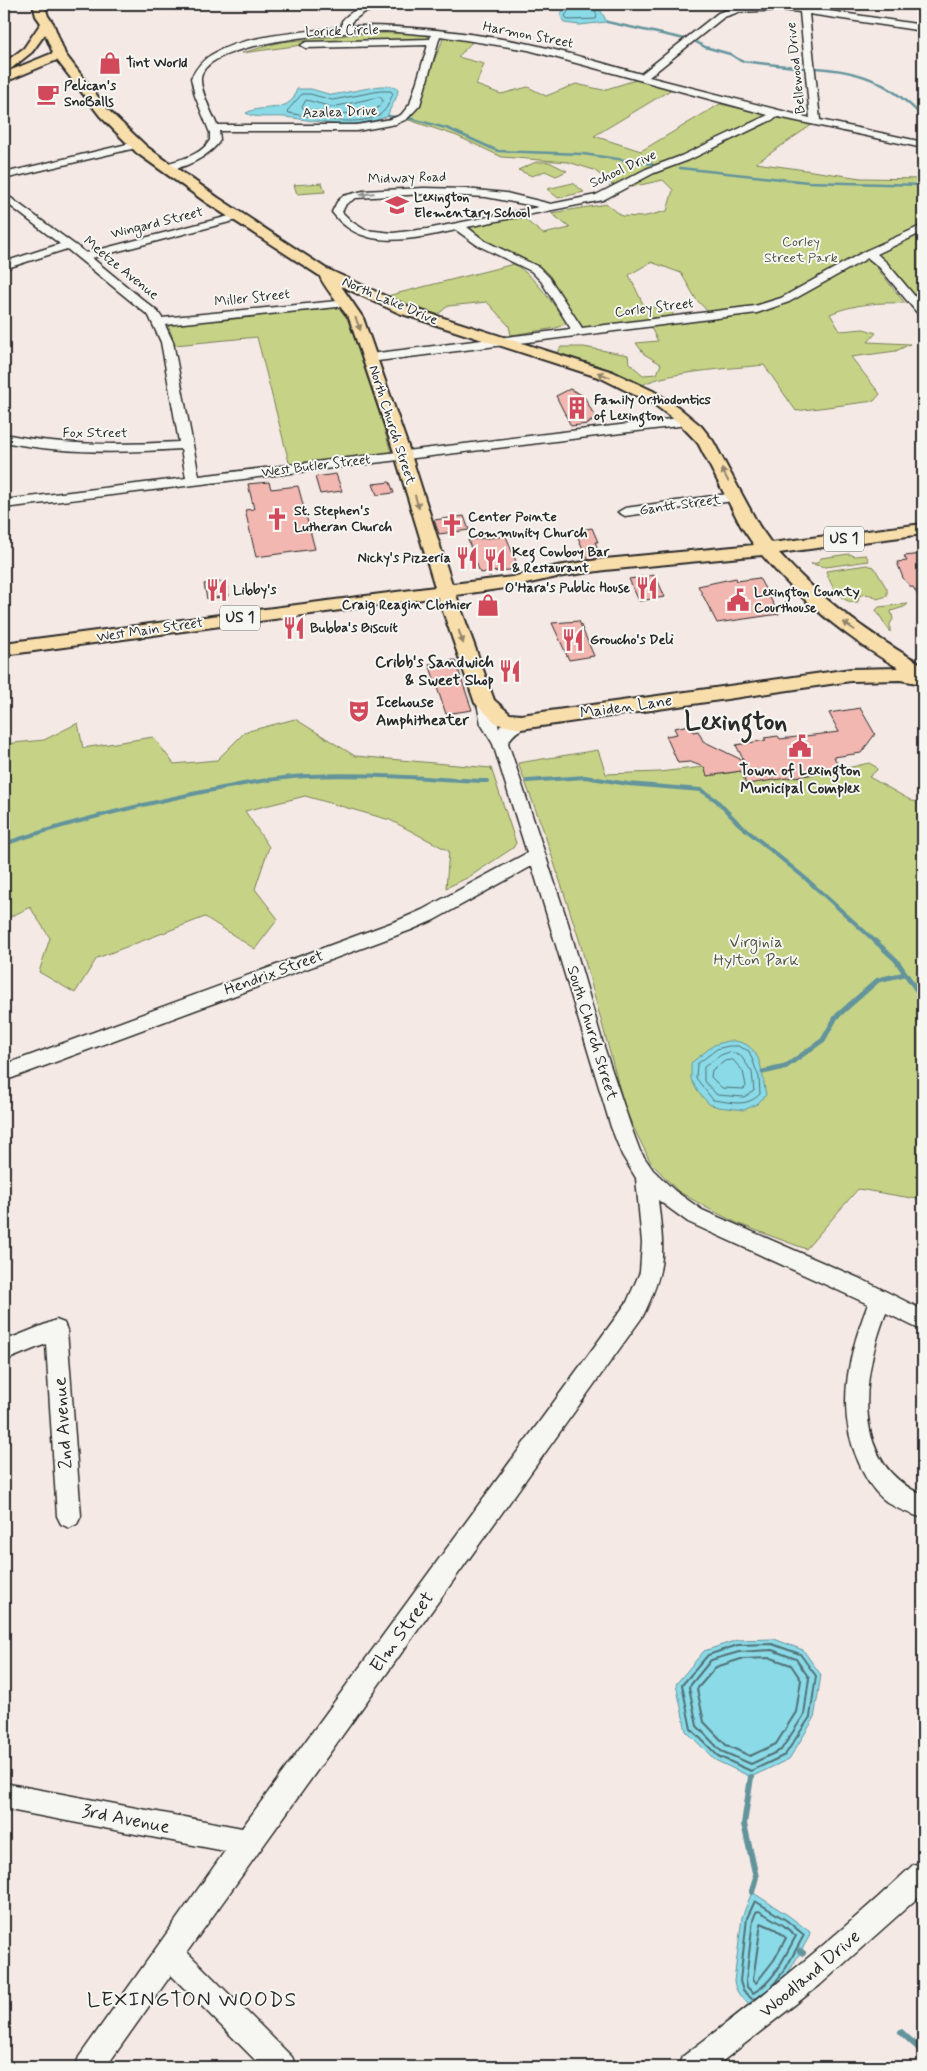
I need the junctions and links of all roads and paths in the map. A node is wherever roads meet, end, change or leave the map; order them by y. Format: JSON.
{"nodes":[{"id":1,"x":39,"y":4,"type":"edge"},
{"id":2,"x":389,"y":4,"type":"edge"},
{"id":3,"x":804,"y":10,"type":"junction"},
{"id":4,"x":47,"y":23,"type":"junction"},
{"id":5,"x":923,"y":28,"type":"edge"},
{"id":6,"x":347,"y":29,"type":"junction"},
{"id":7,"x":436,"y":37,"type":"junction"},
{"id":8,"x":276,"y":49,"type":"dead end"},
{"id":9,"x":63,"y":59,"type":"junction"},
{"id":10,"x":4,"y":69,"type":"edge"},
{"id":11,"x":4,"y":77,"type":"edge"},
{"id":12,"x":643,"y":77,"type":"junction"},
{"id":13,"x":777,"y":114,"type":"junction"},
{"id":14,"x":815,"y":122,"type":"junction"},
{"id":15,"x":213,"y":128,"type":"junction"},
{"id":16,"x":136,"y":145,"type":"junction"},
{"id":17,"x":923,"y":145,"type":"edge"},
{"id":18,"x":165,"y":168,"type":"junction"},
{"id":19,"x":4,"y":176,"type":"edge"},
{"id":20,"x":4,"y":196,"type":"edge"},
{"id":21,"x":555,"y":207,"type":"junction"},
{"id":22,"x":237,"y":217,"type":"junction"},
{"id":23,"x":458,"y":226,"type":"junction"},
{"id":24,"x":923,"y":228,"type":"edge"},
{"id":25,"x":68,"y":245,"type":"junction"},
{"id":26,"x":869,"y":253,"type":"junction"},
{"id":27,"x":84,"y":257,"type":"junction"},
{"id":28,"x":4,"y":266,"type":"edge"},
{"id":29,"x":320,"y":271,"type":"junction"},
{"id":30,"x":347,"y":303,"type":"junction"},
{"id":31,"x":923,"y":313,"type":"edge"},
{"id":32,"x":159,"y":322,"type":"junction"},
{"id":33,"x":578,"y":332,"type":"junction"},
{"id":34,"x":500,"y":341,"type":"junction"},
{"id":35,"x":370,"y":358,"type":"junction"},
{"id":36,"x":687,"y":421,"type":"junction"},
{"id":37,"x":4,"y":438,"type":"edge"},
{"id":38,"x":186,"y":445,"type":"junction"},
{"id":39,"x":403,"y":455,"type":"junction"},
{"id":40,"x":193,"y":481,"type":"junction"},
{"id":41,"x":736,"y":497,"type":"junction"},
{"id":42,"x":4,"y":504,"type":"edge"},
{"id":43,"x":625,"y":512,"type":"dead end"},
{"id":44,"x":923,"y":529,"type":"edge"},
{"id":45,"x":765,"y":549,"type":"junction"},
{"id":46,"x":445,"y":590,"type":"junction"},
{"id":47,"x":4,"y":649,"type":"edge"},
{"id":48,"x":889,"y":654,"type":"junction"},
{"id":49,"x":923,"y":673,"type":"edge"},
{"id":50,"x":851,"y":675,"type":"junction"},
{"id":51,"x":923,"y":678,"type":"edge"},
{"id":52,"x":485,"y":704,"type":"junction"},
{"id":53,"x":521,"y":722,"type":"junction"},
{"id":54,"x":500,"y":743,"type":"junction"},
{"id":55,"x":537,"y":855,"type":"junction"},
{"id":56,"x":4,"y":1073,"type":"edge"},
{"id":57,"x":646,"y":1176,"type":"junction"},
{"id":58,"x":880,"y":1299,"type":"junction"},
{"id":59,"x":923,"y":1321,"type":"edge"},
{"id":60,"x":4,"y":1351,"type":"edge"},
{"id":61,"x":923,"y":1506,"type":"edge"},
{"id":62,"x":69,"y":1516,"type":"dead end"},
{"id":63,"x":4,"y":1796,"type":"edge"},
{"id":64,"x":248,"y":1842,"type":"junction"},
{"id":65,"x":923,"y":1875,"type":"edge"},
{"id":66,"x":168,"y":1953,"type":"junction"},
{"id":67,"x":89,"y":2067,"type":"edge"},
{"id":68,"x":282,"y":2067,"type":"edge"},
{"id":69,"x":692,"y":2067,"type":"edge"}],
"edges":[{"from":1,"to":4,"type":"main road","name":"North Lake Drive"},
{"from":2,"to":6,"type":"street"},
{"from":3,"to":5,"type":"street"},
{"from":3,"to":12,"type":"street"},
{"from":3,"to":14,"type":"street","name":"Bellewood Drive"},
{"from":4,"to":9,"type":"main road","name":"North Lake Drive"},
{"from":4,"to":10,"type":"main road"},
{"from":6,"to":7,"type":"street","name":"Harmon Street"},
{"from":6,"to":15,"type":"street","name":"Harmon Street"},
{"from":7,"to":8,"type":"street","name":"Lorick Circle"},
{"from":7,"to":12,"type":"street","name":"Harmon Street"},
{"from":7,"to":15,"type":"street","name":"Azalea Drive"},
{"from":9,"to":10,"type":"main road"},
{"from":9,"to":11,"type":"main road"},
{"from":9,"to":16,"type":"main road","name":"North Lake Drive"},
{"from":12,"to":13,"type":"street","name":"Harmon Street"},
{"from":13,"to":14,"type":"street","name":"Harmon Street"},
{"from":13,"to":21,"type":"street","name":"School Drive"},
{"from":14,"to":17,"type":"street","name":"Harmon Street"},
{"from":15,"to":18,"type":"street"},
{"from":16,"to":18,"type":"main road","name":"North Lake Drive"},
{"from":16,"to":19,"type":"street"},
{"from":18,"to":22,"type":"main road","name":"North Lake Drive"},
{"from":20,"to":25,"type":"street","name":"Meetze Avenue"},
{"from":21,"to":23,"type":"street","name":"School Drive"},
{"from":21,"to":23,"type":"street","name":"Midway Road","one_way":true},
{"from":22,"to":27,"type":"street","name":"Wingard Street"},
{"from":22,"to":29,"type":"main road","name":"North Lake Drive"},
{"from":23,"to":33,"type":"street"},
{"from":24,"to":26,"type":"street","name":"Corley Street"},
{"from":25,"to":27,"type":"street","name":"Meetze Avenue"},
{"from":25,"to":28,"type":"street"},
{"from":26,"to":31,"type":"street"},
{"from":26,"to":33,"type":"street","name":"Corley Street"},
{"from":27,"to":32,"type":"street","name":"Meetze Avenue"},
{"from":29,"to":30,"type":"main road","name":"North Church Street"},
{"from":29,"to":34,"type":"main road","name":"North Lake Drive"},
{"from":30,"to":32,"type":"street","name":"Miller Street"},
{"from":30,"to":35,"type":"main road","name":"North Church Street","one_way":true},
{"from":32,"to":38,"type":"street","name":"Meetze Avenue"},
{"from":33,"to":34,"type":"street","name":"Corley Street"},
{"from":34,"to":35,"type":"street","name":"Corley Street"},
{"from":36,"to":34,"type":"main road","name":"North Lake Drive","one_way":true},
{"from":35,"to":39,"type":"main road","name":"North Church Street"},
{"from":36,"to":39,"type":"street","name":"West Butler Street"},
{"from":41,"to":36,"type":"main road","name":"North Lake Drive","one_way":true},
{"from":37,"to":38,"type":"street","name":"Fox Street"},
{"from":38,"to":40,"type":"street","name":"Meetze Avenue"},
{"from":39,"to":40,"type":"street","name":"West Butler Street"},
{"from":39,"to":46,"type":"main road","name":"North Church Street","one_way":true},
{"from":40,"to":42,"type":"street","name":"West Butler Street"},
{"from":41,"to":43,"type":"street","name":"Gantt Street"},
{"from":41,"to":45,"type":"main road","name":"North Lake Drive"},
{"from":44,"to":45,"type":"main road","number":"US 1"},
{"from":45,"to":46,"type":"main road","number":"US 1"},
{"from":48,"to":45,"type":"main road","name":"North Lake Drive","one_way":true},
{"from":46,"to":47,"type":"main road","name":"West Main Street","number":"US 1"},
{"from":46,"to":52,"type":"main road","name":"South Church Street","one_way":true},
{"from":48,"to":49,"type":"main road","name":"North Lake Drive"},
{"from":48,"to":50,"type":"main road","name":"Maiden Lane"},
{"from":50,"to":51,"type":"main road","name":"Maiden Lane"},
{"from":50,"to":53,"type":"main road","name":"Maiden Lane"},
{"from":52,"to":53,"type":"main road"},
{"from":52,"to":54,"type":"street","name":"South Church Street"},
{"from":53,"to":54,"type":"street"},
{"from":54,"to":55,"type":"street","name":"South Church Street"},
{"from":55,"to":56,"type":"street","name":"Hendrix Street"},
{"from":55,"to":57,"type":"street","name":"South Church Street"},
{"from":57,"to":58,"type":"street","name":"South Church Street"},
{"from":57,"to":64,"type":"street","name":"Elm Street"},
{"from":58,"to":59,"type":"street","name":"South Church Street"},
{"from":58,"to":61,"type":"street"},
{"from":60,"to":62,"type":"street","name":"2nd Avenue"},
{"from":63,"to":64,"type":"street","name":"3rd Avenue"},
{"from":64,"to":66,"type":"street","name":"Elm Street"},
{"from":65,"to":69,"type":"street","name":"Woodland Drive"},
{"from":66,"to":67,"type":"street","name":"Elm Street"},
{"from":66,"to":68,"type":"street"}]}
